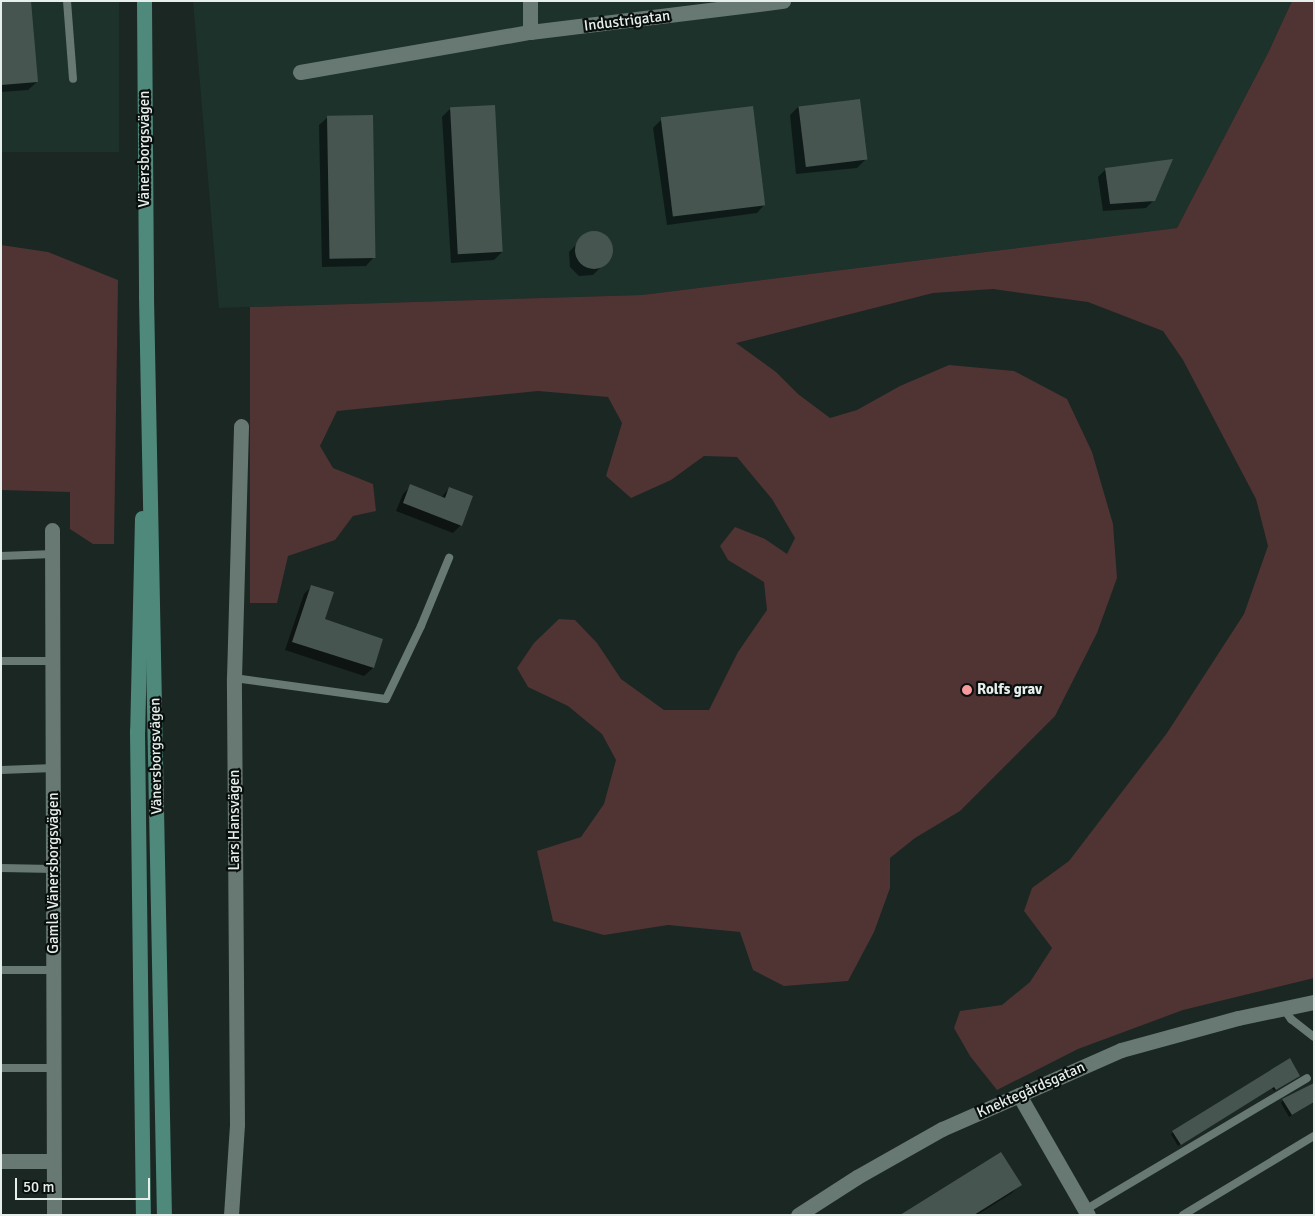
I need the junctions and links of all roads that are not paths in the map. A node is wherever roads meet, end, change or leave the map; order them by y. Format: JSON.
{"nodes":[{"id":1,"x":68,"y":1,"type":"edge"},
{"id":2,"x":144,"y":1,"type":"edge"},
{"id":3,"x":530,"y":1,"type":"edge"},
{"id":4,"x":783,"y":1,"type":"edge"},
{"id":5,"x":530,"y":32,"type":"junction"},
{"id":6,"x":300,"y":72,"type":"dead end"},
{"id":7,"x":73,"y":80,"type":"dead end"},
{"id":8,"x":146,"y":297,"type":"junction"},
{"id":9,"x":241,"y":426,"type":"dead end"},
{"id":10,"x":52,"y":530,"type":"dead end"},
{"id":11,"x":53,"y":554,"type":"junction"},
{"id":12,"x":1,"y":556,"type":"edge"},
{"id":13,"x":449,"y":558,"type":"dead end"},
{"id":14,"x":1,"y":661,"type":"edge"},
{"id":15,"x":54,"y":661,"type":"junction"},
{"id":16,"x":234,"y":678,"type":"junction"},
{"id":17,"x":54,"y":768,"type":"junction"},
{"id":18,"x":1,"y":770,"type":"edge"},
{"id":19,"x":1,"y":868,"type":"edge"},
{"id":20,"x":54,"y":869,"type":"junction"},
{"id":21,"x":1,"y":970,"type":"edge"},
{"id":22,"x":54,"y":970,"type":"junction"},
{"id":23,"x":1314,"y":1002,"type":"edge"},
{"id":24,"x":1283,"y":1008,"type":"junction"},
{"id":25,"x":1314,"y":1037,"type":"edge"},
{"id":26,"x":2,"y":1068,"type":"edge"},
{"id":27,"x":53,"y":1068,"type":"junction"},
{"id":28,"x":1307,"y":1078,"type":"dead end"},
{"id":29,"x":1019,"y":1095,"type":"junction"},
{"id":30,"x":1314,"y":1136,"type":"edge"},
{"id":31,"x":1,"y":1161,"type":"edge"},
{"id":32,"x":53,"y":1161,"type":"junction"},
{"id":33,"x":1086,"y":1213,"type":"edge"},
{"id":34,"x":54,"y":1215,"type":"edge"},
{"id":35,"x":143,"y":1215,"type":"edge"},
{"id":36,"x":164,"y":1215,"type":"edge"},
{"id":37,"x":231,"y":1215,"type":"edge"},
{"id":38,"x":798,"y":1215,"type":"edge"},
{"id":39,"x":1183,"y":1215,"type":"edge"}],
"edges":[{"from":1,"to":7,"type":"lane"},
{"from":2,"to":8,"type":"main road","name":"Vänersborgsvägen"},
{"from":3,"to":5,"type":"street"},
{"from":4,"to":5,"type":"street","name":"Industrigatan"},
{"from":5,"to":6,"type":"street","name":"Industrigatan"},
{"from":8,"to":35,"type":"main road","name":"Vänersborgsvägen"},
{"from":8,"to":36,"type":"main road","name":"Vänersborgsvägen"},
{"from":9,"to":16,"type":"street","name":"Lars Hansvägen"},
{"from":10,"to":11,"type":"street","name":"Gamla Vänersborgsvägen"},
{"from":11,"to":12,"type":"lane"},
{"from":11,"to":15,"type":"street","name":"Gamla Vänersborgsvägen"},
{"from":13,"to":16,"type":"lane"},
{"from":14,"to":15,"type":"lane"},
{"from":15,"to":17,"type":"street","name":"Gamla Vänersborgsvägen"},
{"from":16,"to":37,"type":"street","name":"Lars Hansvägen"},
{"from":17,"to":18,"type":"lane"},
{"from":17,"to":20,"type":"street","name":"Gamla Vänersborgsvägen"},
{"from":19,"to":20,"type":"lane"},
{"from":20,"to":22,"type":"street","name":"Gamla Vänersborgsvägen"},
{"from":21,"to":22,"type":"lane"},
{"from":22,"to":27,"type":"street","name":"Gamla Vänersborgsvägen"},
{"from":23,"to":24,"type":"street","name":"Knektegårdsgatan"},
{"from":24,"to":25,"type":"lane"},
{"from":24,"to":29,"type":"street","name":"Knektegårdsgatan"},
{"from":26,"to":27,"type":"lane"},
{"from":27,"to":32,"type":"street","name":"Gamla Vänersborgsvägen"},
{"from":28,"to":33,"type":"lane"},
{"from":29,"to":33,"type":"street"},
{"from":29,"to":38,"type":"street","name":"Knektegårdsgatan"},
{"from":30,"to":39,"type":"lane"},
{"from":31,"to":32,"type":"street"},
{"from":32,"to":34,"type":"street","name":"Gamla Vänersborgsvägen"}]}
